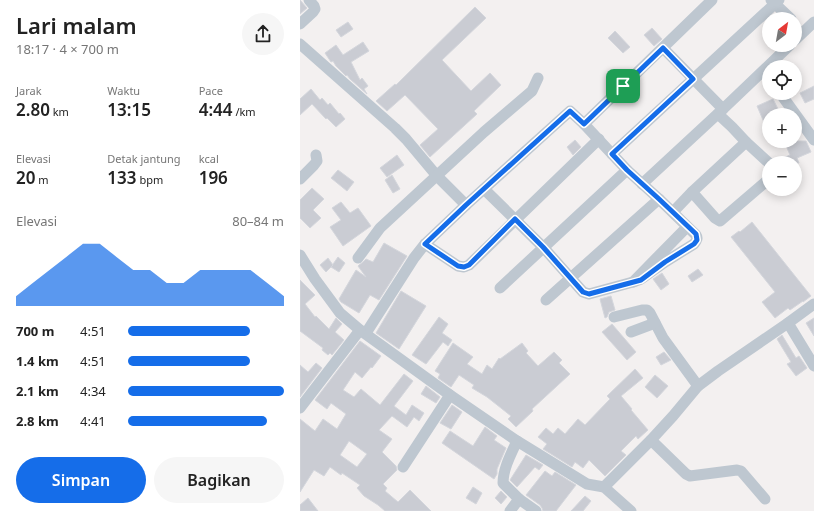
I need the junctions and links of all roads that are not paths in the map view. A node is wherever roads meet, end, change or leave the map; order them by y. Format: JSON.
{"nodes":[{"id":1,"x":309,"y":0,"type":"edge"},
{"id":2,"x":712,"y":0,"type":"edge"},
{"id":3,"x":775,"y":1,"type":"edge"},
{"id":4,"x":785,"y":12,"type":"edge"},
{"id":5,"x":814,"y":22,"type":"edge"},
{"id":6,"x":300,"y":24,"type":"edge"},
{"id":7,"x":804,"y":32,"type":"edge"},
{"id":8,"x":300,"y":44,"type":"edge"},
{"id":9,"x":663,"y":48,"type":"junction"},
{"id":10,"x":783,"y":52,"type":"edge"},
{"id":11,"x":538,"y":78,"type":"dead end"},
{"id":12,"x":693,"y":79,"type":"junction"},
{"id":13,"x":785,"y":100,"type":"edge"},
{"id":14,"x":720,"y":111,"type":"junction"},
{"id":15,"x":584,"y":124,"type":"junction"},
{"id":16,"x":598,"y":140,"type":"junction"},
{"id":17,"x":814,"y":140,"type":"edge"},
{"id":18,"x":746,"y":142,"type":"junction"},
{"id":19,"x":612,"y":154,"type":"junction"},
{"id":20,"x":316,"y":155,"type":"dead end"},
{"id":21,"x":762,"y":157,"type":"edge"},
{"id":22,"x":627,"y":170,"type":"junction"},
{"id":23,"x":437,"y":176,"type":"junction"},
{"id":24,"x":300,"y":179,"type":"edge"},
{"id":25,"x":642,"y":184,"type":"junction"},
{"id":26,"x":762,"y":185,"type":"edge"},
{"id":27,"x":484,"y":189,"type":"junction"},
{"id":28,"x":692,"y":192,"type":"junction"},
{"id":29,"x":659,"y":199,"type":"junction"},
{"id":30,"x":466,"y":205,"type":"junction"},
{"id":31,"x":673,"y":212,"type":"junction"},
{"id":32,"x":515,"y":219,"type":"junction"},
{"id":33,"x":687,"y":227,"type":"junction"},
{"id":34,"x":425,"y":244,"type":"junction"},
{"id":35,"x":543,"y":247,"type":"junction"},
{"id":36,"x":300,"y":255,"type":"edge"},
{"id":37,"x":358,"y":258,"type":"dead end"},
{"id":38,"x":570,"y":278,"type":"junction"},
{"id":39,"x":633,"y":282,"type":"junction"},
{"id":40,"x":500,"y":288,"type":"dead end"},
{"id":41,"x":546,"y":300,"type":"dead end"},
{"id":42,"x":814,"y":304,"type":"edge"},
{"id":43,"x":614,"y":317,"type":"dead end"},
{"id":44,"x":655,"y":323,"type":"junction"},
{"id":45,"x":788,"y":323,"type":"junction"},
{"id":46,"x":363,"y":331,"type":"junction"},
{"id":47,"x":631,"y":332,"type":"dead end"},
{"id":48,"x":814,"y":366,"type":"edge"},
{"id":49,"x":698,"y":386,"type":"junction"},
{"id":50,"x":450,"y":395,"type":"junction"},
{"id":51,"x":300,"y":408,"type":"edge"},
{"id":52,"x":651,"y":440,"type":"junction"},
{"id":53,"x":517,"y":441,"type":"junction"},
{"id":54,"x":403,"y":467,"type":"dead end"},
{"id":55,"x":604,"y":487,"type":"junction"},
{"id":56,"x":519,"y":499,"type":"junction"},
{"id":57,"x":765,"y":499,"type":"dead end"},
{"id":58,"x":510,"y":511,"type":"edge"},
{"id":59,"x":536,"y":511,"type":"edge"},
{"id":60,"x":631,"y":511,"type":"edge"}],
"edges":[{"from":1,"to":6,"type":"street"},
{"from":2,"to":9,"type":"street"},
{"from":3,"to":4,"type":"street"},
{"from":3,"to":12,"type":"street"},
{"from":5,"to":7,"type":"street"},
{"from":8,"to":23,"type":"street"},
{"from":9,"to":12,"type":"street"},
{"from":9,"to":15,"type":"street"},
{"from":10,"to":14,"type":"street"},
{"from":11,"to":23,"type":"street"},
{"from":12,"to":14,"type":"street"},
{"from":12,"to":19,"type":"street"},
{"from":13,"to":17,"type":"street"},
{"from":14,"to":18,"type":"street"},
{"from":14,"to":25,"type":"street"},
{"from":15,"to":16,"type":"street"},
{"from":15,"to":27,"type":"street"},
{"from":16,"to":19,"type":"street"},
{"from":16,"to":32,"type":"street"},
{"from":18,"to":21,"type":"street"},
{"from":18,"to":28,"type":"street"},
{"from":19,"to":22,"type":"street"},
{"from":20,"to":24,"type":"street"},
{"from":22,"to":25,"type":"street"},
{"from":22,"to":35,"type":"street"},
{"from":23,"to":30,"type":"street"},
{"from":23,"to":37,"type":"street"},
{"from":25,"to":29,"type":"street"},
{"from":26,"to":28,"type":"street"},
{"from":27,"to":30,"type":"street"},
{"from":27,"to":32,"type":"street"},
{"from":28,"to":31,"type":"street"},
{"from":29,"to":31,"type":"street"},
{"from":29,"to":38,"type":"street"},
{"from":30,"to":34,"type":"street"},
{"from":31,"to":33,"type":"street"},
{"from":32,"to":34,"type":"street"},
{"from":32,"to":35,"type":"street"},
{"from":33,"to":39,"type":"street"},
{"from":33,"to":39,"type":"street"},
{"from":34,"to":46,"type":"street"},
{"from":35,"to":38,"type":"street"},
{"from":35,"to":40,"type":"street"},
{"from":36,"to":46,"type":"street"},
{"from":38,"to":39,"type":"street"},
{"from":38,"to":41,"type":"street"},
{"from":42,"to":45,"type":"street"},
{"from":43,"to":44,"type":"street"},
{"from":44,"to":47,"type":"street"},
{"from":44,"to":49,"type":"street"},
{"from":45,"to":48,"type":"street"},
{"from":45,"to":49,"type":"street"},
{"from":46,"to":50,"type":"street"},
{"from":46,"to":51,"type":"street"},
{"from":49,"to":52,"type":"street"},
{"from":50,"to":53,"type":"street"},
{"from":50,"to":54,"type":"street"},
{"from":52,"to":55,"type":"street"},
{"from":52,"to":57,"type":"street"},
{"from":53,"to":55,"type":"street"},
{"from":53,"to":56,"type":"street"},
{"from":55,"to":60,"type":"street"},
{"from":56,"to":58,"type":"street"},
{"from":56,"to":59,"type":"street"}]}
